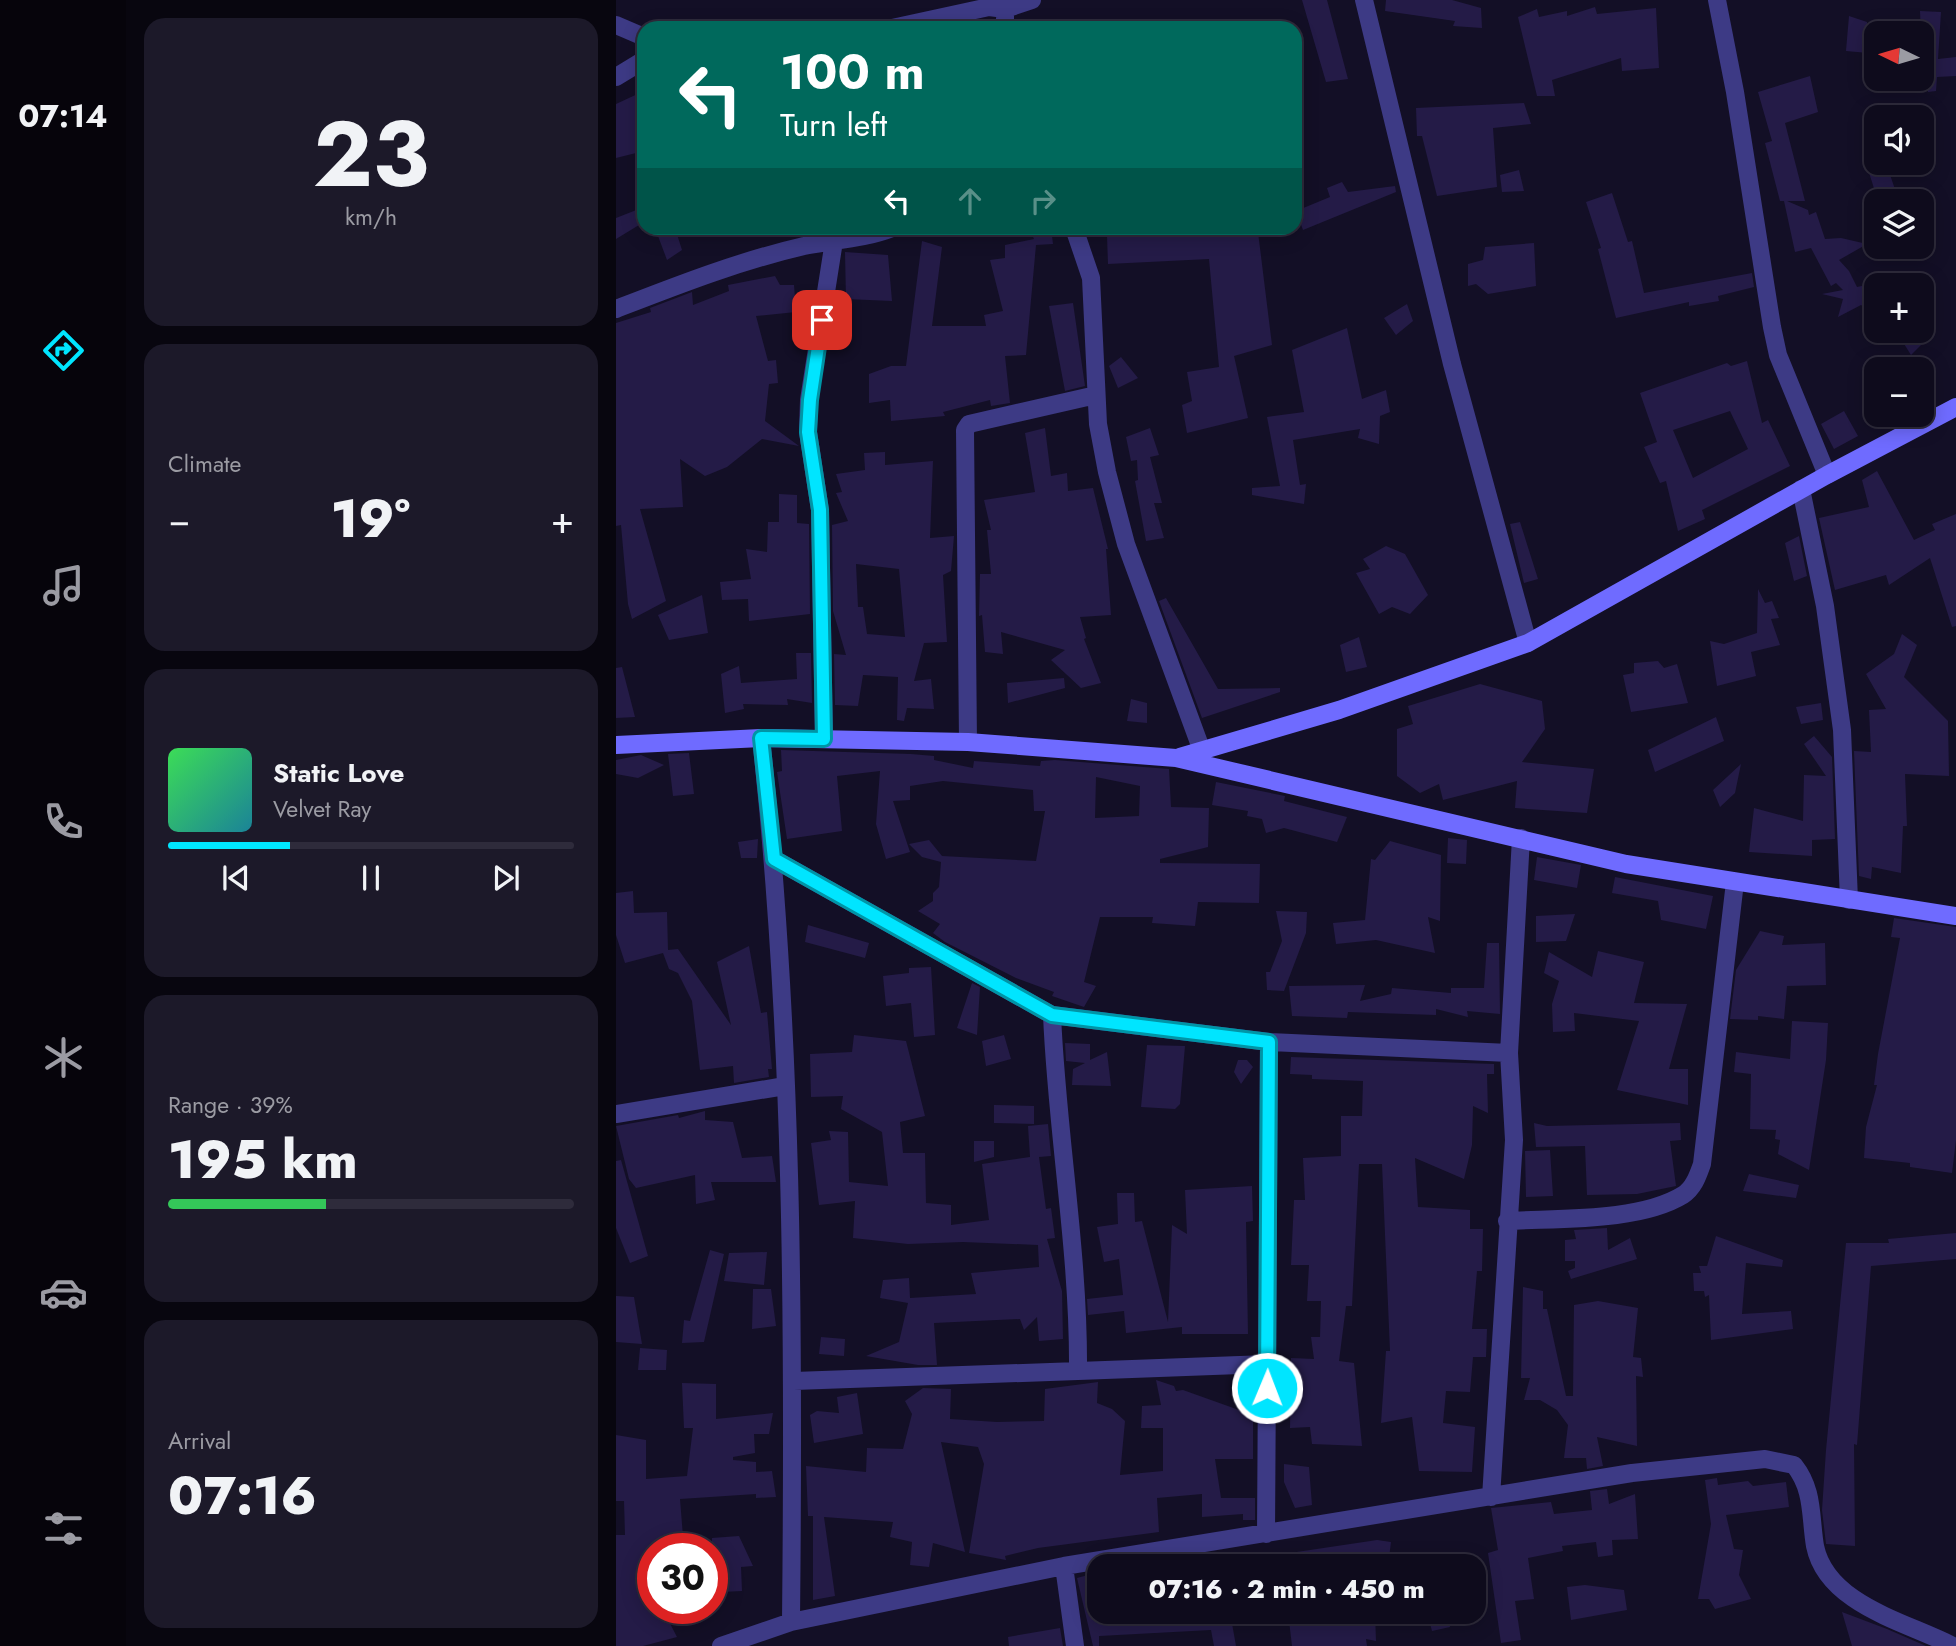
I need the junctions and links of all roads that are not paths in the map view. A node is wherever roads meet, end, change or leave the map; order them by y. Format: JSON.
{"nodes":[{"id":1,"x":1032,"y":0,"type":"edge"},
{"id":2,"x":1364,"y":0,"type":"edge"},
{"id":3,"x":1717,"y":0,"type":"edge"},
{"id":4,"x":1005,"y":9,"type":"junction"},
{"id":5,"x":922,"y":21,"type":"edge"},
{"id":6,"x":1005,"y":21,"type":"edge"},
{"id":7,"x":616,"y":25,"type":"edge"},
{"id":8,"x":637,"y":34,"type":"edge"},
{"id":9,"x":637,"y":64,"type":"edge"},
{"id":10,"x":616,"y":76,"type":"edge"},
{"id":11,"x":874,"y":235,"type":"edge"},
{"id":12,"x":1076,"y":235,"type":"edge"},
{"id":13,"x":834,"y":241,"type":"junction"},
{"id":14,"x":616,"y":309,"type":"edge"},
{"id":15,"x":1096,"y":395,"type":"junction"},
{"id":16,"x":1956,"y":407,"type":"edge"},
{"id":17,"x":1827,"y":475,"type":"junction"},
{"id":18,"x":1801,"y":489,"type":"junction"},
{"id":19,"x":1528,"y":643,"type":"junction"},
{"id":20,"x":761,"y":738,"type":"junction"},
{"id":21,"x":824,"y":739,"type":"junction"},
{"id":22,"x":968,"y":742,"type":"junction"},
{"id":23,"x":616,"y":746,"type":"edge"},
{"id":24,"x":1202,"y":751,"type":"junction"},
{"id":25,"x":1177,"y":758,"type":"junction"},
{"id":26,"x":1521,"y":838,"type":"junction"},
{"id":27,"x":774,"y":859,"type":"junction"},
{"id":28,"x":1735,"y":881,"type":"junction"},
{"id":29,"x":1849,"y":900,"type":"junction"},
{"id":30,"x":1956,"y":916,"type":"edge"},
{"id":31,"x":1052,"y":1015,"type":"junction"},
{"id":32,"x":1269,"y":1042,"type":"junction"},
{"id":33,"x":1509,"y":1053,"type":"junction"},
{"id":34,"x":785,"y":1086,"type":"junction"},
{"id":35,"x":616,"y":1114,"type":"edge"},
{"id":36,"x":1507,"y":1221,"type":"junction"},
{"id":37,"x":1267,"y":1364,"type":"junction"},
{"id":38,"x":1078,"y":1371,"type":"junction"},
{"id":39,"x":794,"y":1381,"type":"junction"},
{"id":40,"x":1491,"y":1497,"type":"junction"},
{"id":41,"x":1266,"y":1534,"type":"junction"},
{"id":42,"x":1064,"y":1566,"type":"junction"},
{"id":43,"x":791,"y":1622,"type":"junction"},
{"id":44,"x":721,"y":1646,"type":"edge"},
{"id":45,"x":1075,"y":1646,"type":"edge"},
{"id":46,"x":1953,"y":1646,"type":"edge"}],
"edges":[{"from":1,"to":4,"type":"street"},
{"from":2,"to":19,"type":"street"},
{"from":3,"to":17,"type":"street"},
{"from":4,"to":5,"type":"street"},
{"from":4,"to":6,"type":"street"},
{"from":7,"to":8,"type":"street"},
{"from":9,"to":10,"type":"street"},
{"from":11,"to":13,"type":"street"},
{"from":12,"to":15,"type":"street"},
{"from":13,"to":14,"type":"street"},
{"from":13,"to":21,"type":"street"},
{"from":15,"to":22,"type":"street"},
{"from":15,"to":24,"type":"street"},
{"from":16,"to":17,"type":"street"},
{"from":17,"to":18,"type":"street"},
{"from":18,"to":19,"type":"street"},
{"from":18,"to":29,"type":"street"},
{"from":19,"to":24,"type":"street"},
{"from":20,"to":21,"type":"street"},
{"from":20,"to":23,"type":"street"},
{"from":20,"to":27,"type":"street"},
{"from":21,"to":22,"type":"street"},
{"from":22,"to":25,"type":"street"},
{"from":24,"to":25,"type":"street"},
{"from":25,"to":26,"type":"street"},
{"from":26,"to":28,"type":"street"},
{"from":26,"to":33,"type":"street"},
{"from":27,"to":31,"type":"street"},
{"from":27,"to":34,"type":"street"},
{"from":28,"to":29,"type":"street"},
{"from":28,"to":36,"type":"street"},
{"from":29,"to":30,"type":"street"},
{"from":31,"to":32,"type":"street"},
{"from":31,"to":38,"type":"street"},
{"from":32,"to":33,"type":"street"},
{"from":32,"to":37,"type":"street"},
{"from":33,"to":36,"type":"street"},
{"from":34,"to":35,"type":"street"},
{"from":34,"to":39,"type":"street"},
{"from":36,"to":40,"type":"street"},
{"from":37,"to":38,"type":"street"},
{"from":37,"to":41,"type":"street"},
{"from":38,"to":39,"type":"street"},
{"from":39,"to":43,"type":"street"},
{"from":40,"to":41,"type":"street"},
{"from":40,"to":46,"type":"street"},
{"from":41,"to":42,"type":"street"},
{"from":42,"to":43,"type":"street"},
{"from":42,"to":45,"type":"street"},
{"from":43,"to":44,"type":"street"}]}
